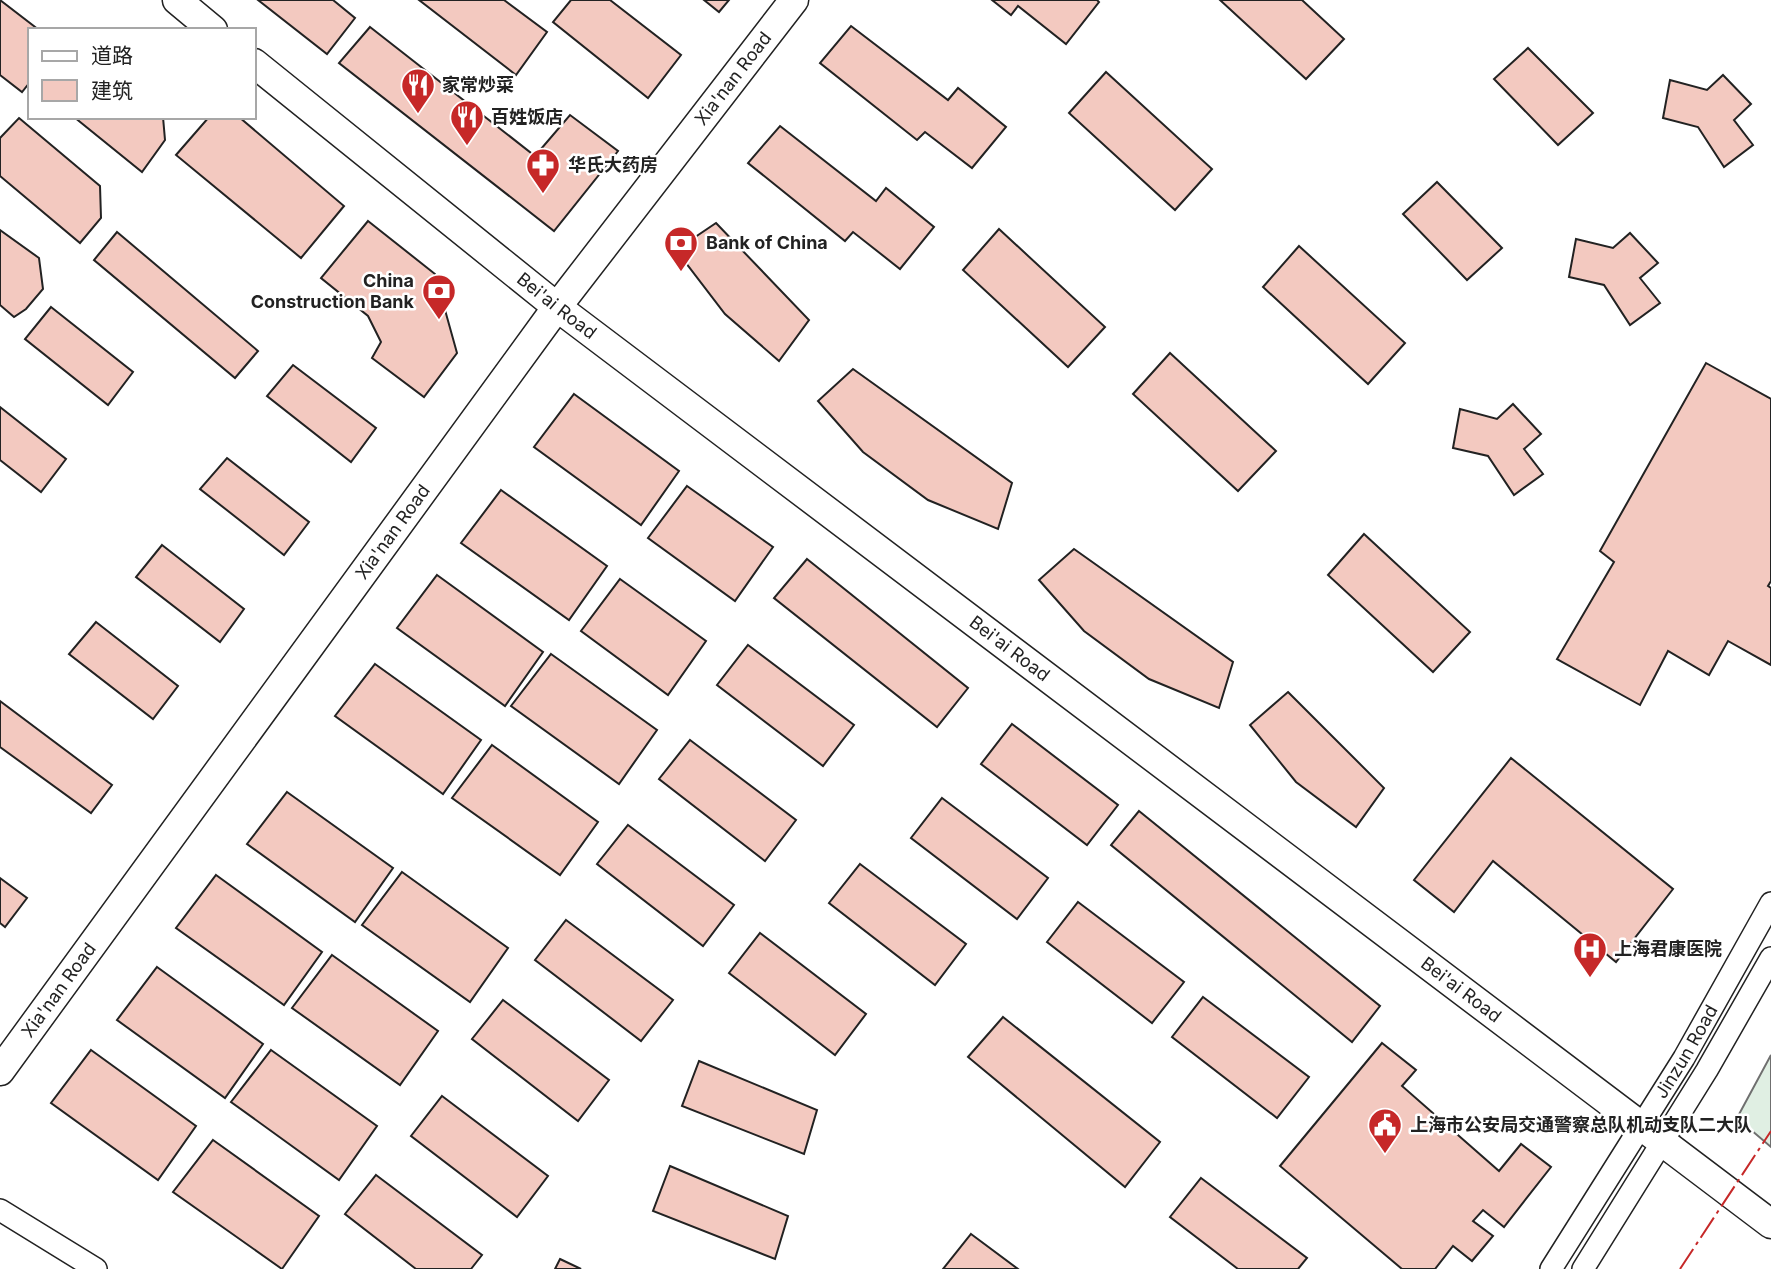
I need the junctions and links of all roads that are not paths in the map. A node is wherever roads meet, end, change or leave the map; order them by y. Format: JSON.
{"nodes":[{"id":1,"x":177,"y":0,"type":"edge"},
{"id":2,"x":794,"y":0,"type":"edge"},
{"id":3,"x":211,"y":28,"type":"edge"},
{"id":4,"x":256,"y":65,"type":"edge"},
{"id":5,"x":556,"y":307,"type":"junction"},
{"id":6,"x":1771,"y":903,"type":"edge"},
{"id":7,"x":1771,"y":958,"type":"edge"},
{"id":8,"x":0,"y":1071,"type":"edge"},
{"id":9,"x":1653,"y":1133,"type":"junction"},
{"id":10,"x":0,"y":1210,"type":"edge"},
{"id":11,"x":1771,"y":1224,"type":"edge"},
{"id":12,"x":96,"y":1269,"type":"edge"},
{"id":13,"x":1550,"y":1269,"type":"edge"},
{"id":14,"x":1583,"y":1269,"type":"edge"}],
"edges":[{"from":1,"to":3,"type":"street"},
{"from":2,"to":5,"type":"street","name":"Xia'nan Road"},
{"from":4,"to":5,"type":"street","name":"Bei'ai Road"},
{"from":5,"to":8,"type":"street","name":"Xia'nan Road"},
{"from":5,"to":9,"type":"street","name":"Bei'ai Road"},
{"from":6,"to":9,"type":"street","name":"Jinzun Road"},
{"from":7,"to":9,"type":"street","name":"Jinzun Road"},
{"from":9,"to":11,"type":"street","name":"Bei'ai Road"},
{"from":9,"to":13,"type":"street","name":"Jinzun Road"},
{"from":9,"to":14,"type":"street","name":"Jinzun Road"},
{"from":10,"to":12,"type":"street"}]}
